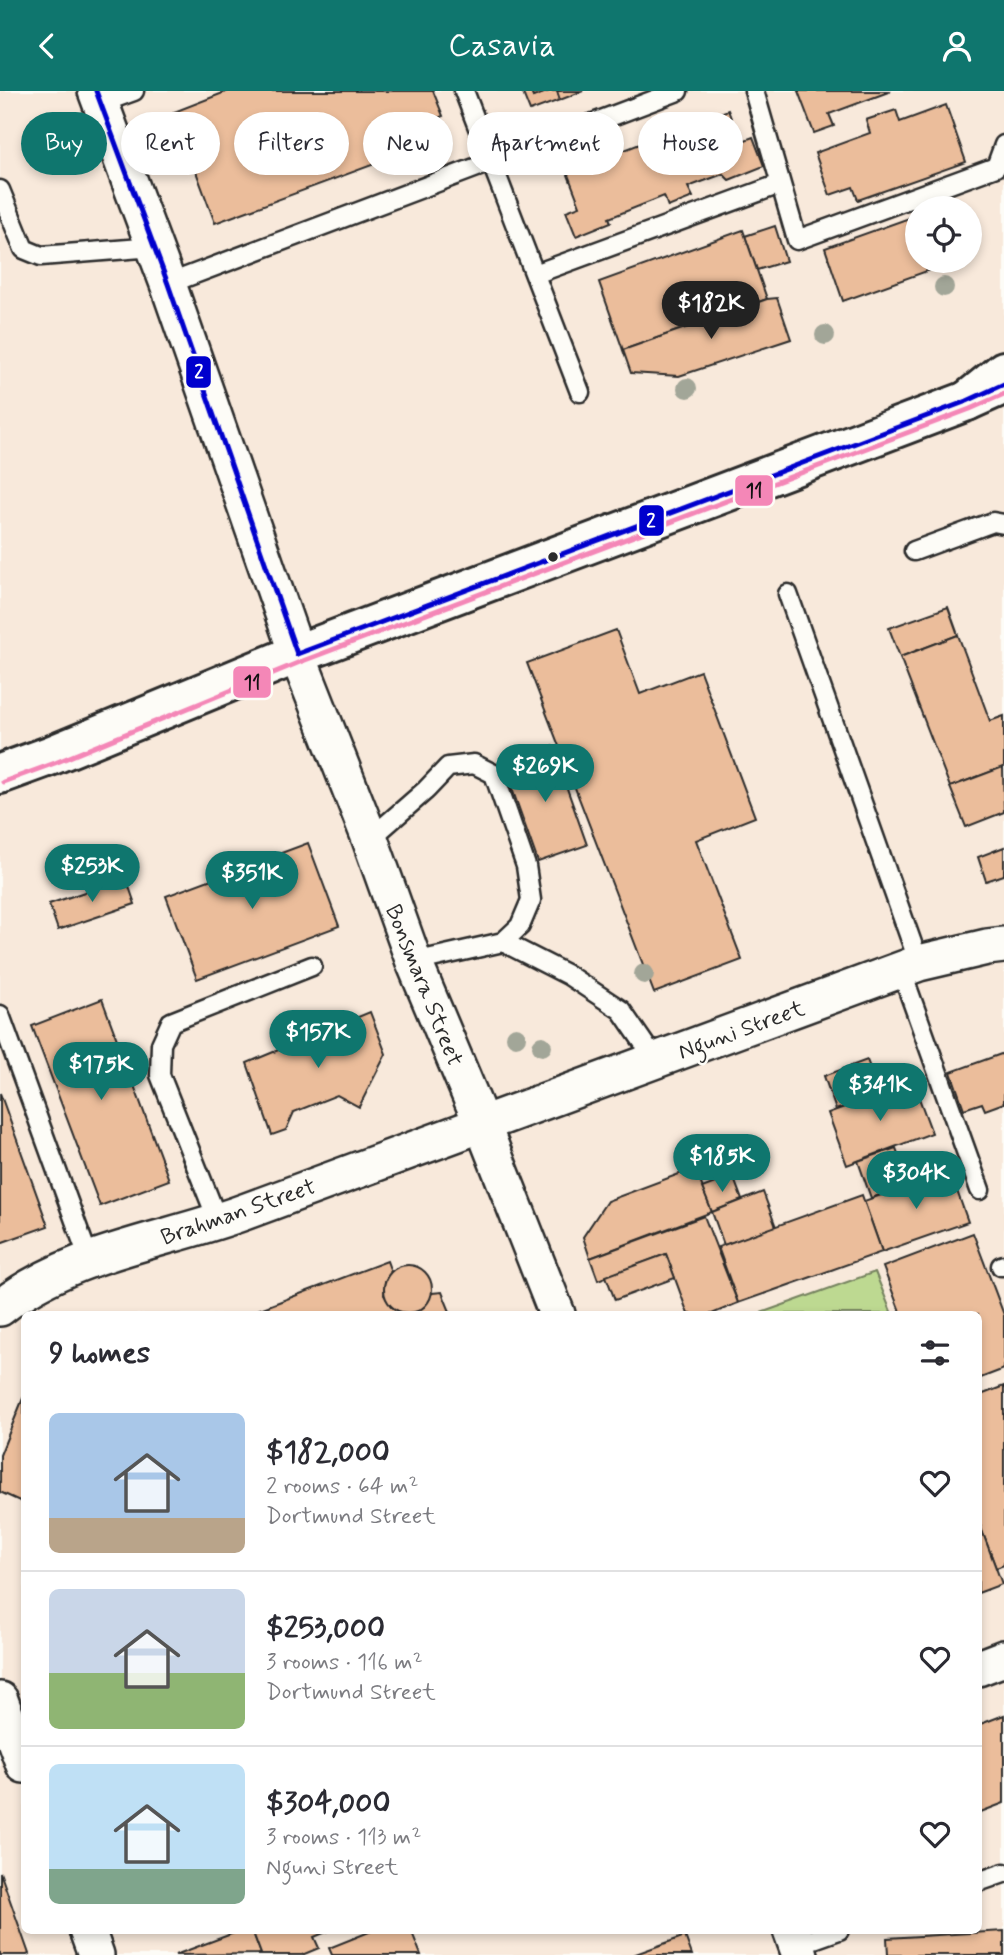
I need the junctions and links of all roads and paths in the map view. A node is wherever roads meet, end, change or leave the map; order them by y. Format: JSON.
{"nodes":[{"id":1,"x":134,"y":91,"type":"edge"},
{"id":2,"x":464,"y":91,"type":"edge"},
{"id":3,"x":678,"y":91,"type":"edge"},
{"id":4,"x":754,"y":91,"type":"edge"},
{"id":5,"x":99,"y":97,"type":"edge"},
{"id":6,"x":472,"y":112,"type":"edge"},
{"id":7,"x":622,"y":112,"type":"edge"},
{"id":8,"x":1004,"y":145,"type":"edge"},
{"id":9,"x":467,"y":170,"type":"edge"},
{"id":10,"x":497,"y":175,"type":"edge"},
{"id":11,"x":780,"y":184,"type":"junction"},
{"id":12,"x":0,"y":190,"type":"edge"},
{"id":13,"x":154,"y":247,"type":"junction"},
{"id":14,"x":535,"y":274,"type":"junction"},
{"id":15,"x":168,"y":284,"type":"junction"},
{"id":16,"x":1004,"y":371,"type":"edge"},
{"id":17,"x":1004,"y":384,"type":"edge"},
{"id":18,"x":580,"y":392,"type":"dead end"},
{"id":19,"x":986,"y":401,"type":"edge"},
{"id":20,"x":1004,"y":524,"type":"edge"},
{"id":21,"x":914,"y":551,"type":"dead end"},
{"id":22,"x":788,"y":594,"type":"dead end"},
{"id":23,"x":297,"y":654,"type":"junction"},
{"id":24,"x":0,"y":774,"type":"edge"},
{"id":25,"x":370,"y":839,"type":"junction"},
{"id":26,"x":503,"y":942,"type":"junction"},
{"id":27,"x":1004,"y":945,"type":"edge"},
{"id":28,"x":414,"y":963,"type":"junction"},
{"id":29,"x":312,"y":966,"type":"dead end"},
{"id":30,"x":910,"y":966,"type":"junction"},
{"id":31,"x":0,"y":1015,"type":"edge"},
{"id":32,"x":656,"y":1061,"type":"junction"},
{"id":33,"x":482,"y":1124,"type":"junction"},
{"id":34,"x":980,"y":1190,"type":"dead end"},
{"id":35,"x":218,"y":1221,"type":"junction"},
{"id":36,"x":89,"y":1259,"type":"junction"},
{"id":37,"x":0,"y":1308,"type":"edge"},
{"id":38,"x":556,"y":1311,"type":"edge"},
{"id":39,"x":1004,"y":1658,"type":"edge"},
{"id":40,"x":982,"y":1666,"type":"edge"},
{"id":41,"x":0,"y":1700,"type":"edge"},
{"id":42,"x":21,"y":1757,"type":"edge"},
{"id":43,"x":1004,"y":1873,"type":"edge"},
{"id":44,"x":982,"y":1881,"type":"edge"},
{"id":45,"x":88,"y":1934,"type":"edge"},
{"id":46,"x":826,"y":1934,"type":"edge"},
{"id":47,"x":796,"y":1943,"type":"edge"},
{"id":48,"x":96,"y":1955,"type":"edge"}],
"edges":[{"from":1,"to":5,"type":"lane"},
{"from":2,"to":6,"type":"lane"},
{"from":3,"to":7,"type":"lane"},
{"from":4,"to":11,"type":"lane"},
{"from":5,"to":13,"type":"street","name":"Bonsmara Street"},
{"from":8,"to":11,"type":"lane"},
{"from":9,"to":15,"type":"lane"},
{"from":10,"to":14,"type":"lane"},
{"from":11,"to":14,"type":"lane"},
{"from":12,"to":13,"type":"lane"},
{"from":13,"to":15,"type":"street","name":"Bonsmara Street"},
{"from":14,"to":18,"type":"lane"},
{"from":15,"to":23,"type":"street","name":"Bonsmara Street"},
{"from":16,"to":19,"type":"street"},
{"from":17,"to":19,"type":"street"},
{"from":19,"to":23,"type":"street"},
{"from":20,"to":21,"type":"lane"},
{"from":22,"to":30,"type":"lane"},
{"from":23,"to":24,"type":"street"},
{"from":23,"to":25,"type":"street","name":"Bonsmara Street"},
{"from":25,"to":26,"type":"lane"},
{"from":25,"to":28,"type":"street","name":"Bonsmara Street"},
{"from":26,"to":28,"type":"lane"},
{"from":26,"to":32,"type":"lane"},
{"from":27,"to":30,"type":"street","name":"Nguni Street"},
{"from":28,"to":33,"type":"street","name":"Bonsmara Street"},
{"from":29,"to":35,"type":"lane"},
{"from":30,"to":32,"type":"street","name":"Nguni Street"},
{"from":30,"to":34,"type":"lane"},
{"from":31,"to":36,"type":"lane"},
{"from":32,"to":33,"type":"street","name":"Nguni Street"},
{"from":33,"to":35,"type":"street","name":"Brahman Street"},
{"from":33,"to":38,"type":"street","name":"Bonsmara Street"},
{"from":35,"to":36,"type":"street","name":"Brahman Street"},
{"from":36,"to":37,"type":"street","name":"Brahman Street"},
{"from":39,"to":40,"type":"street"},
{"from":41,"to":42,"type":"street"},
{"from":43,"to":44,"type":"lane"},
{"from":45,"to":48,"type":"street"},
{"from":46,"to":47,"type":"lane"}]}
